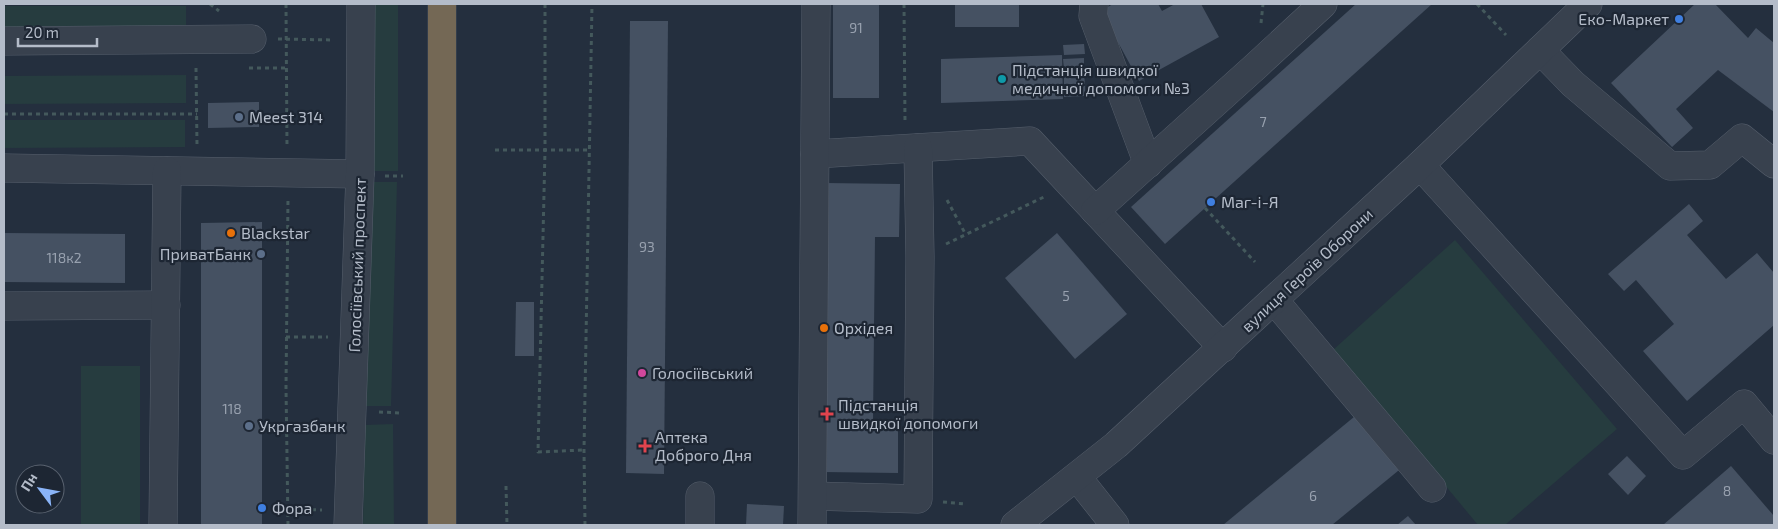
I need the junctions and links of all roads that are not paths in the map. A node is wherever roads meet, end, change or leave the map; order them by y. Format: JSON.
{"nodes":[{"id":1,"x":361,"y":4,"type":"edge"},
{"id":2,"x":442,"y":4,"type":"edge"},
{"id":3,"x":816,"y":4,"type":"edge"},
{"id":4,"x":1094,"y":4,"type":"edge"},
{"id":5,"x":1324,"y":4,"type":"edge"},
{"id":6,"x":1588,"y":4,"type":"edge"},
{"id":7,"x":252,"y":39,"type":"road end"},
{"id":8,"x":4,"y":41,"type":"edge"},
{"id":9,"x":1540,"y":50,"type":"junction"},
{"id":10,"x":918,"y":148,"type":"junction"},
{"id":11,"x":815,"y":154,"type":"junction"},
{"id":12,"x":1148,"y":164,"type":"junction"},
{"id":13,"x":1774,"y":164,"type":"edge"},
{"id":14,"x":1420,"y":165,"type":"junction"},
{"id":15,"x":4,"y":168,"type":"edge"},
{"id":16,"x":167,"y":171,"type":"junction"},
{"id":17,"x":360,"y":174,"type":"junction"},
{"id":18,"x":1095,"y":211,"type":"junction"},
{"id":19,"x":1274,"y":300,"type":"junction"},
{"id":20,"x":166,"y":305,"type":"junction"},
{"id":21,"x":4,"y":306,"type":"edge"},
{"id":22,"x":1223,"y":348,"type":"junction"},
{"id":23,"x":1774,"y":440,"type":"edge"},
{"id":24,"x":1077,"y":477,"type":"junction"},
{"id":25,"x":1432,"y":488,"type":"dead end"},
{"id":26,"x":700,"y":496,"type":"dead end"},
{"id":27,"x":813,"y":496,"type":"junction"},
{"id":28,"x":337,"y":518,"type":"edge"},
{"id":29,"x":163,"y":525,"type":"edge"},
{"id":30,"x":442,"y":525,"type":"edge"},
{"id":31,"x":700,"y":525,"type":"edge"},
{"id":32,"x":812,"y":525,"type":"edge"},
{"id":33,"x":1015,"y":525,"type":"edge"},
{"id":34,"x":1115,"y":525,"type":"edge"}],
"edges":[{"from":1,"to":17,"type":"street","name":"Голосіївський проспект"},
{"from":2,"to":30,"type":"highway"},
{"from":3,"to":11,"type":"street"},
{"from":4,"to":12,"type":"street"},
{"from":5,"to":12,"type":"street"},
{"from":6,"to":9,"type":"street","name":"вулиця Героїв Оборони"},
{"from":7,"to":8,"type":"street"},
{"from":9,"to":13,"type":"street"},
{"from":9,"to":14,"type":"street","name":"вулиця Героїв Оборони"},
{"from":10,"to":11,"type":"street"},
{"from":10,"to":18,"type":"street"},
{"from":10,"to":27,"type":"street"},
{"from":11,"to":27,"type":"street"},
{"from":12,"to":18,"type":"street"},
{"from":14,"to":19,"type":"street","name":"вулиця Героїв Оборони"},
{"from":14,"to":23,"type":"street"},
{"from":15,"to":16,"type":"street"},
{"from":16,"to":17,"type":"street"},
{"from":16,"to":20,"type":"street"},
{"from":17,"to":28,"type":"street","name":"Голосіївський проспект"},
{"from":18,"to":22,"type":"street"},
{"from":19,"to":22,"type":"street","name":"вулиця Героїв Оборони"},
{"from":19,"to":25,"type":"street"},
{"from":20,"to":21,"type":"street"},
{"from":20,"to":29,"type":"street"},
{"from":22,"to":24,"type":"street","name":"вулиця Героїв Оборони"},
{"from":24,"to":33,"type":"street","name":"вулиця Героїв Оборони"},
{"from":24,"to":34,"type":"street"},
{"from":26,"to":31,"type":"street"},
{"from":27,"to":32,"type":"street"}]}
